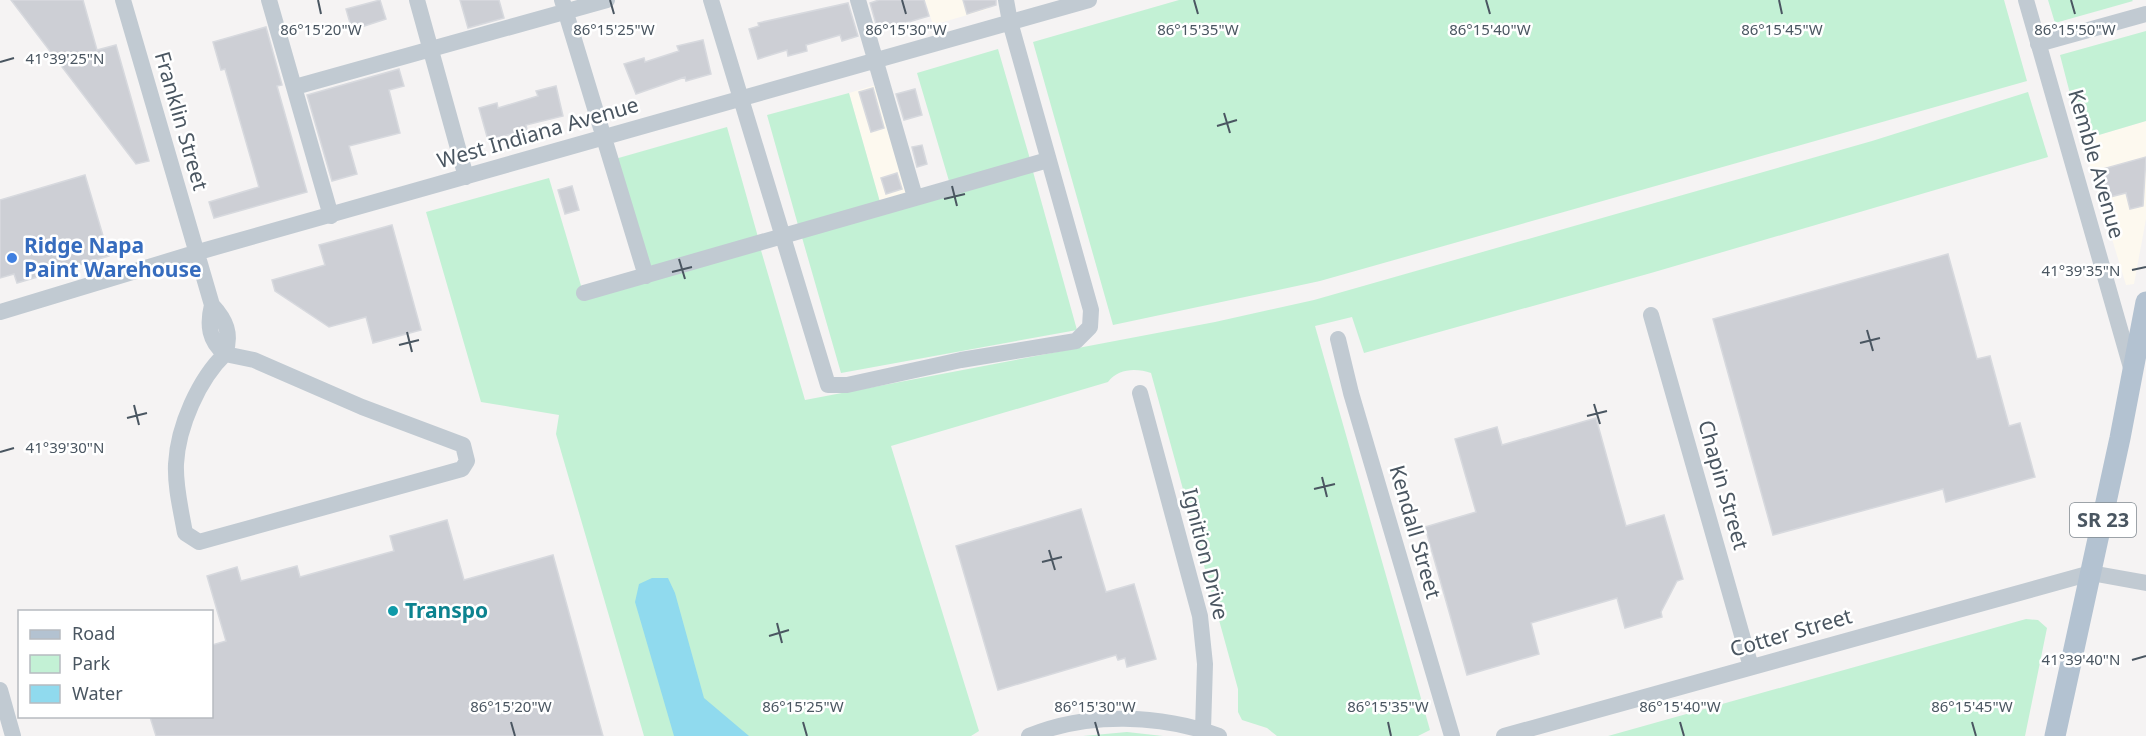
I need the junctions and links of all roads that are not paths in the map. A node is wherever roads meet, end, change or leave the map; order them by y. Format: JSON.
{"nodes":[{"id":1,"x":123,"y":0,"type":"edge"},
{"id":2,"x":269,"y":0,"type":"edge"},
{"id":3,"x":417,"y":0,"type":"edge"},
{"id":4,"x":607,"y":0,"type":"edge"},
{"id":5,"x":711,"y":0,"type":"edge"},
{"id":6,"x":858,"y":0,"type":"edge"},
{"id":7,"x":1006,"y":0,"type":"edge"},
{"id":8,"x":1089,"y":0,"type":"edge"},
{"id":9,"x":2026,"y":0,"type":"edge"},
{"id":10,"x":564,"y":6,"type":"edge"},
{"id":11,"x":2146,"y":14,"type":"edge"},
{"id":12,"x":1010,"y":22,"type":"junction"},
{"id":13,"x":2038,"y":44,"type":"junction"},
{"id":14,"x":432,"y":50,"type":"junction"},
{"id":15,"x":876,"y":62,"type":"junction"},
{"id":16,"x":295,"y":87,"type":"junction"},
{"id":17,"x":740,"y":99,"type":"junction"},
{"id":18,"x":603,"y":138,"type":"junction"},
{"id":19,"x":1048,"y":160,"type":"junction"},
{"id":20,"x":466,"y":177,"type":"junction"},
{"id":21,"x":915,"y":197,"type":"junction"},
{"id":22,"x":331,"y":216,"type":"junction"},
{"id":23,"x":781,"y":235,"type":"junction"},
{"id":24,"x":195,"y":254,"type":"junction"},
{"id":25,"x":646,"y":276,"type":"junction"},
{"id":26,"x":584,"y":293,"type":"dead end"},
{"id":27,"x":0,"y":312,"type":"edge"},
{"id":28,"x":2145,"y":313,"type":"edge"},
{"id":29,"x":1652,"y":315,"type":"dead end"},
{"id":30,"x":1338,"y":339,"type":"dead end"},
{"id":31,"x":225,"y":354,"type":"junction"},
{"id":32,"x":2133,"y":374,"type":"junction"},
{"id":33,"x":1140,"y":393,"type":"dead end"},
{"id":34,"x":2091,"y":573,"type":"junction"},
{"id":35,"x":2146,"y":583,"type":"edge"},
{"id":36,"x":1751,"y":667,"type":"junction"},
{"id":37,"x":0,"y":690,"type":"edge"},
{"id":38,"x":1203,"y":730,"type":"junction"},
{"id":39,"x":14,"y":736,"type":"edge"},
{"id":40,"x":1029,"y":736,"type":"edge"},
{"id":41,"x":1219,"y":736,"type":"edge"},
{"id":42,"x":1452,"y":736,"type":"edge"},
{"id":43,"x":1503,"y":736,"type":"edge"},
{"id":44,"x":2055,"y":736,"type":"edge"}],
"edges":[{"from":1,"to":24,"type":"street","name":"Franklin Street"},
{"from":2,"to":16,"type":"street"},
{"from":3,"to":14,"type":"street"},
{"from":4,"to":10,"type":"street"},
{"from":5,"to":17,"type":"street"},
{"from":6,"to":15,"type":"street"},
{"from":7,"to":12,"type":"street"},
{"from":8,"to":12,"type":"street","name":"West Indiana Avenue"},
{"from":9,"to":13,"type":"street","name":"Kemble Avenue"},
{"from":10,"to":14,"type":"street"},
{"from":10,"to":18,"type":"street"},
{"from":11,"to":13,"type":"street"},
{"from":12,"to":15,"type":"street","name":"West Indiana Avenue"},
{"from":12,"to":19,"type":"street"},
{"from":13,"to":32,"type":"street","name":"Kemble Avenue"},
{"from":14,"to":16,"type":"street"},
{"from":14,"to":20,"type":"street"},
{"from":15,"to":17,"type":"street","name":"West Indiana Avenue"},
{"from":15,"to":21,"type":"street"},
{"from":16,"to":22,"type":"street"},
{"from":17,"to":18,"type":"street","name":"West Indiana Avenue"},
{"from":17,"to":23,"type":"street"},
{"from":18,"to":20,"type":"street","name":"West Indiana Avenue"},
{"from":18,"to":25,"type":"street"},
{"from":19,"to":21,"type":"street"},
{"from":19,"to":23,"type":"street"},
{"from":20,"to":22,"type":"street","name":"West Indiana Avenue"},
{"from":21,"to":23,"type":"street"},
{"from":22,"to":24,"type":"street","name":"West Indiana Avenue"},
{"from":23,"to":25,"type":"street"},
{"from":24,"to":27,"type":"street","name":"West Indiana Avenue"},
{"from":24,"to":31,"type":"street","name":"Franklin Street"},
{"from":25,"to":26,"type":"street"},
{"from":28,"to":32,"type":"main road","number":"SR 23"},
{"from":29,"to":36,"type":"street","name":"Chapin Street"},
{"from":30,"to":42,"type":"street","name":"Kendall Street"},
{"from":31,"to":31,"type":"street"},
{"from":32,"to":34,"type":"main road","number":"SR 23"},
{"from":33,"to":38,"type":"street","name":"Ignition Drive"},
{"from":34,"to":35,"type":"street"},
{"from":34,"to":36,"type":"street","name":"Cotter Street"},
{"from":34,"to":44,"type":"main road","number":"SR 23"},
{"from":36,"to":43,"type":"street","name":"Cotter Street"},
{"from":37,"to":39,"type":"street"},
{"from":38,"to":40,"type":"street"},
{"from":38,"to":41,"type":"street"}]}
